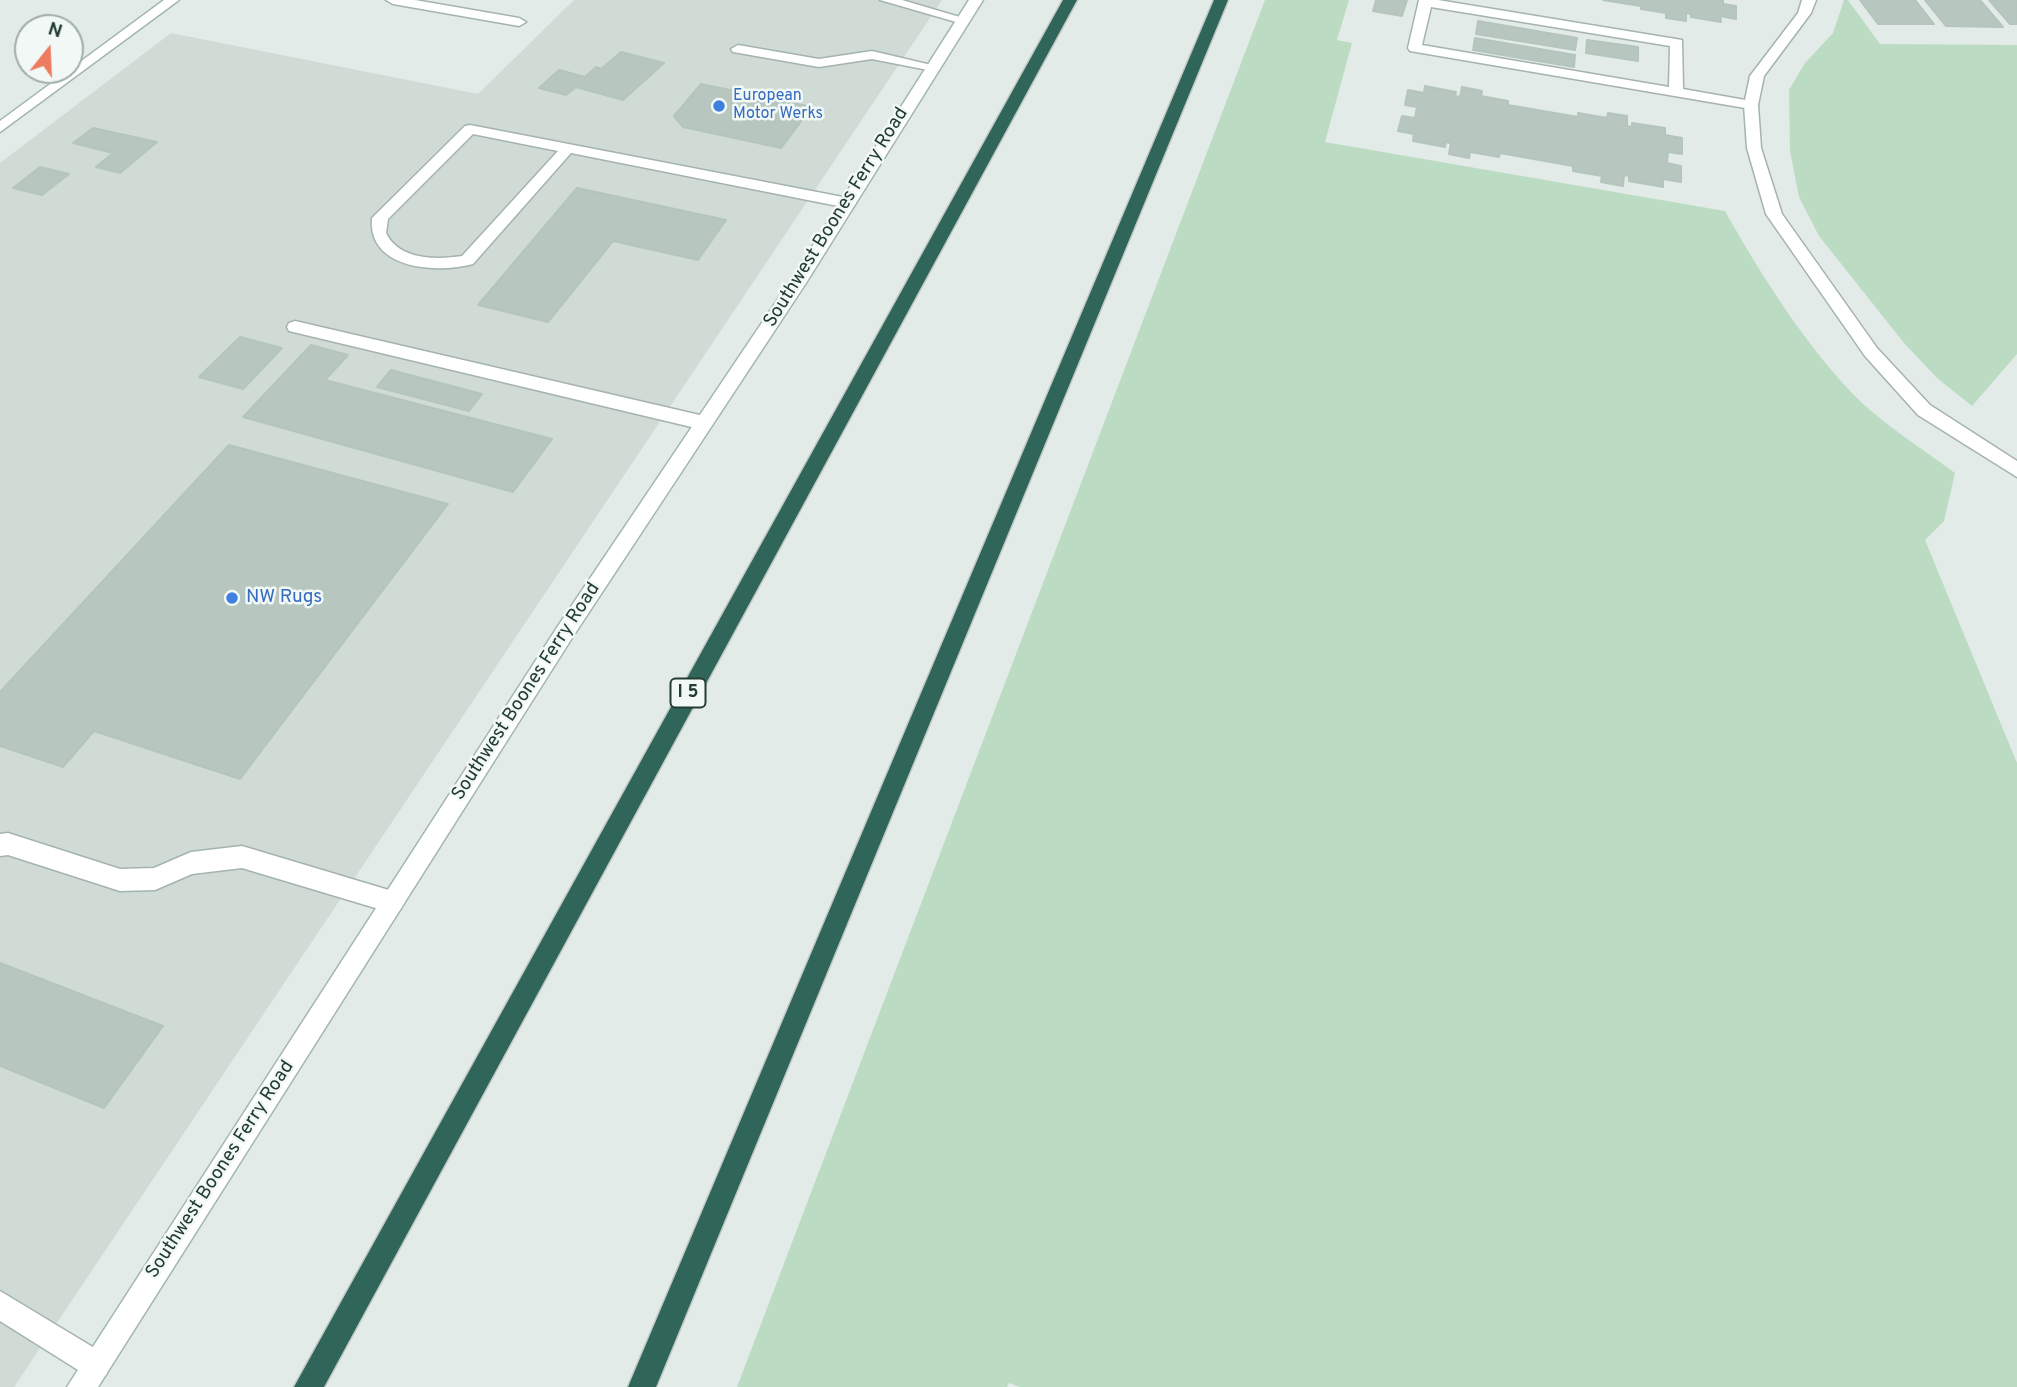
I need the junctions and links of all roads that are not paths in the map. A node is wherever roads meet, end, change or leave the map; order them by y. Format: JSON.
{"nodes":[{"id":1,"x":172,"y":0,"type":"edge"},
{"id":2,"x":393,"y":0,"type":"edge"},
{"id":3,"x":887,"y":0,"type":"edge"},
{"id":4,"x":976,"y":0,"type":"edge"},
{"id":5,"x":1070,"y":0,"type":"edge"},
{"id":6,"x":1221,"y":0,"type":"edge"},
{"id":7,"x":1809,"y":0,"type":"edge"},
{"id":8,"x":1426,"y":1,"type":"edge"},
{"id":9,"x":963,"y":20,"type":"junction"},
{"id":10,"x":519,"y":22,"type":"dead end"},
{"id":11,"x":738,"y":49,"type":"dead end"},
{"id":12,"x":933,"y":67,"type":"junction"},
{"id":13,"x":1676,"y":92,"type":"junction"},
{"id":14,"x":1751,"y":105,"type":"junction"},
{"id":15,"x":0,"y":128,"type":"edge"},
{"id":16,"x":568,"y":149,"type":"junction"},
{"id":17,"x":848,"y":203,"type":"junction"},
{"id":18,"x":295,"y":327,"type":"dead end"},
{"id":19,"x":704,"y":423,"type":"junction"},
{"id":20,"x":2017,"y":470,"type":"edge"},
{"id":21,"x":0,"y":845,"type":"edge"},
{"id":22,"x":391,"y":902,"type":"junction"},
{"id":23,"x":0,"y":1305,"type":"edge"},
{"id":24,"x":88,"y":1376,"type":"edge"},
{"id":25,"x":308,"y":1387,"type":"edge"},
{"id":26,"x":642,"y":1387,"type":"edge"}],
"edges":[{"from":1,"to":15,"type":"street"},
{"from":2,"to":10,"type":"street"},
{"from":3,"to":9,"type":"street"},
{"from":4,"to":9,"type":"street","name":"Southwest Boones Ferry Road"},
{"from":5,"to":25,"type":"highway","number":"I 5"},
{"from":6,"to":26,"type":"highway"},
{"from":7,"to":14,"type":"street"},
{"from":8,"to":13,"type":"street"},
{"from":8,"to":13,"type":"street"},
{"from":9,"to":12,"type":"street","name":"Southwest Boones Ferry Road"},
{"from":11,"to":12,"type":"street"},
{"from":12,"to":17,"type":"street","name":"Southwest Boones Ferry Road"},
{"from":13,"to":14,"type":"street"},
{"from":14,"to":20,"type":"street"},
{"from":16,"to":16,"type":"street"},
{"from":16,"to":17,"type":"street"},
{"from":17,"to":19,"type":"street","name":"Southwest Boones Ferry Road"},
{"from":18,"to":19,"type":"street"},
{"from":19,"to":22,"type":"street","name":"Southwest Boones Ferry Road"},
{"from":21,"to":22,"type":"street"},
{"from":22,"to":24,"type":"street","name":"Southwest Boones Ferry Road"},
{"from":23,"to":24,"type":"street"}]}
